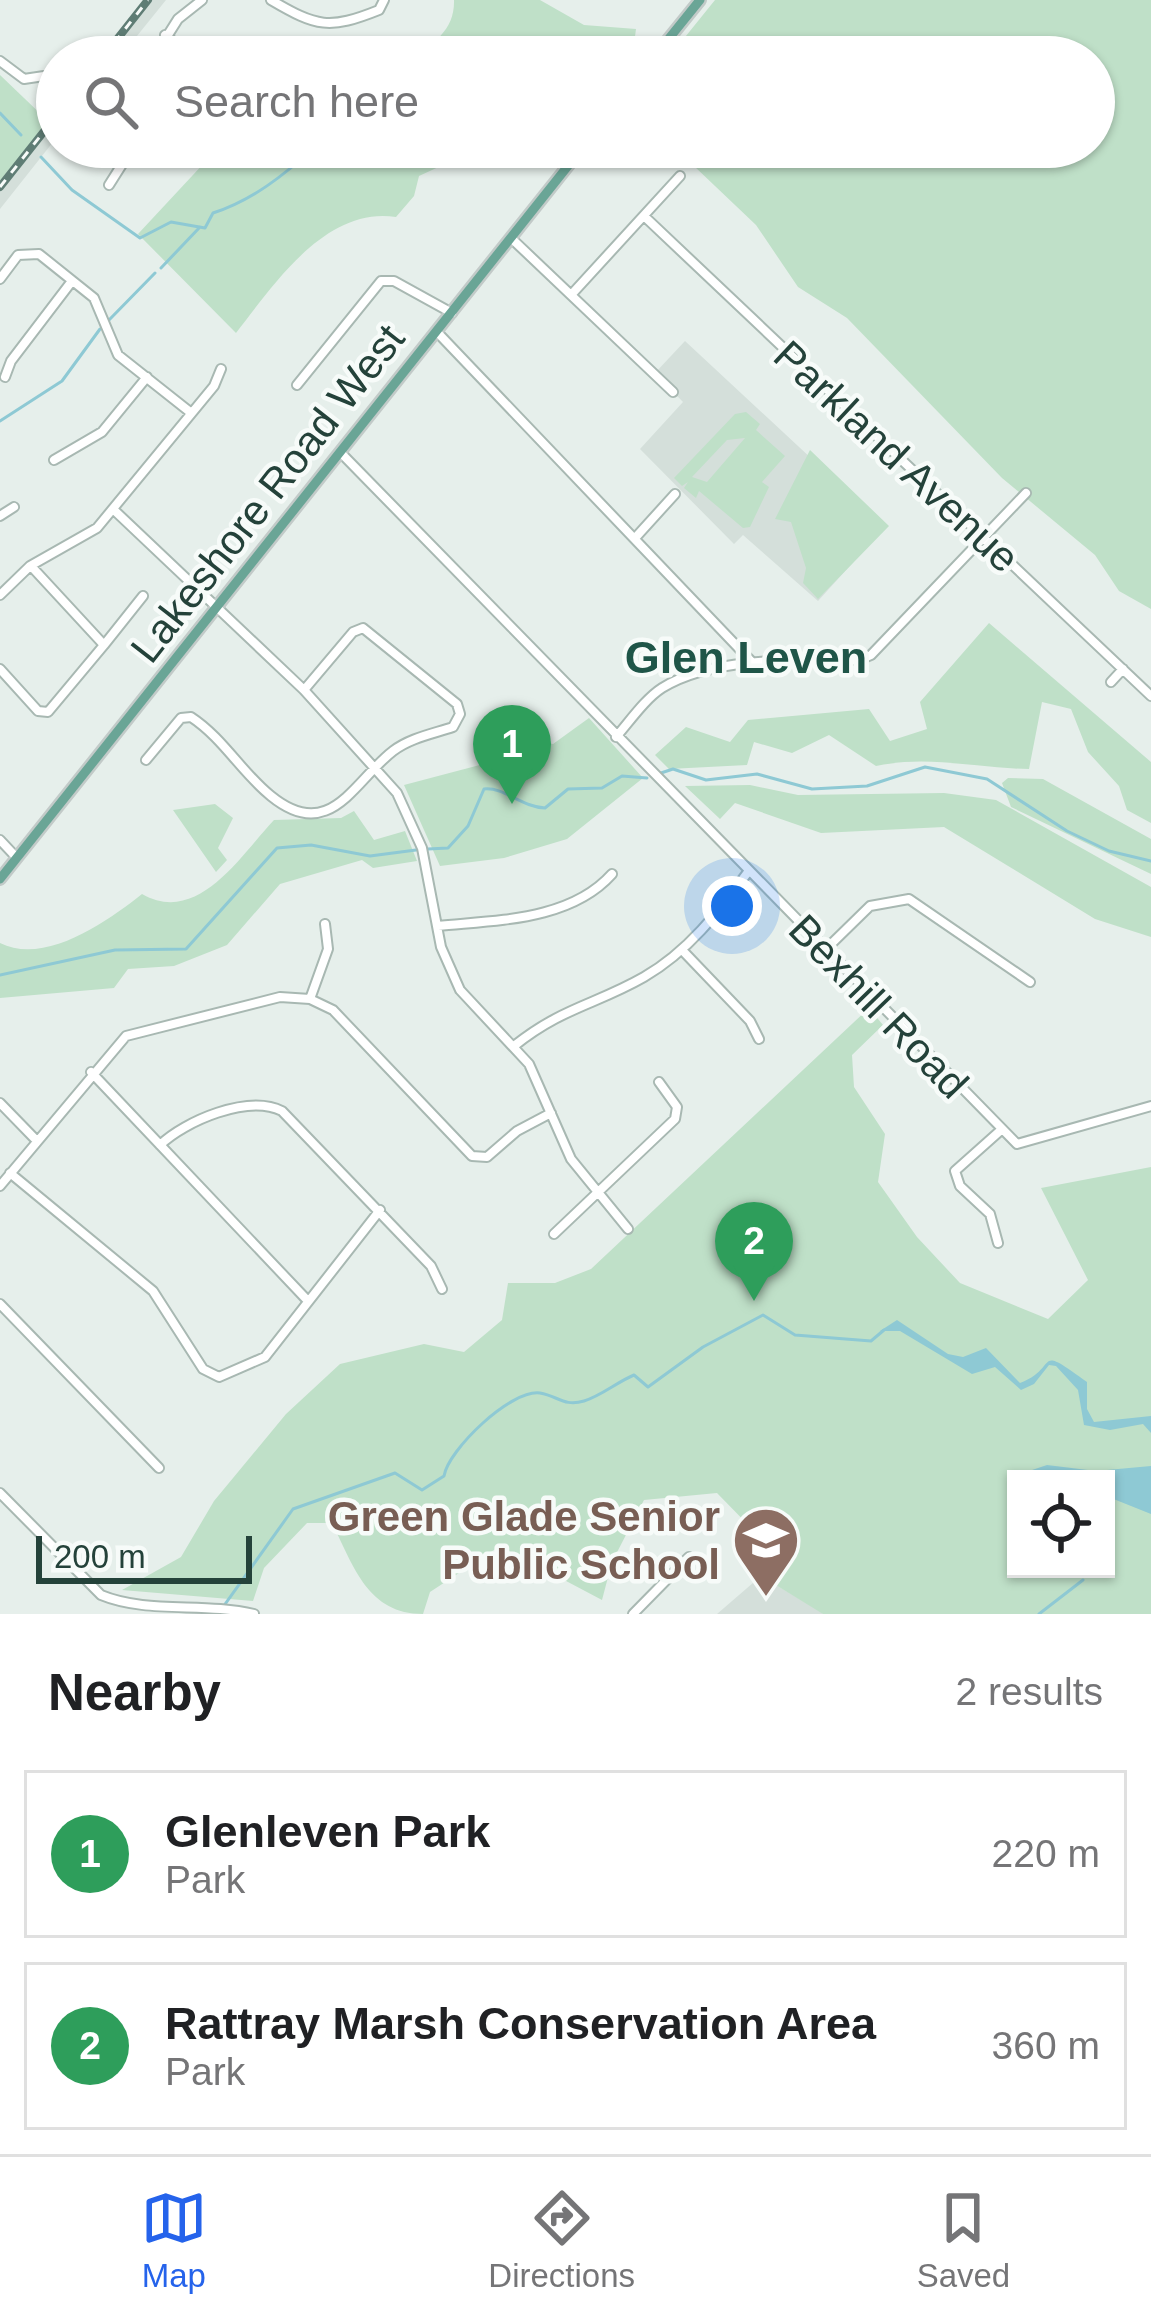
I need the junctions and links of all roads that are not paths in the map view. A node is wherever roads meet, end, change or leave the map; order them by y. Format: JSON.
{"nodes":[{"id":1,"x":202,"y":0,"type":"edge"},
{"id":2,"x":271,"y":0,"type":"edge"},
{"id":3,"x":384,"y":0,"type":"edge"},
{"id":4,"x":700,"y":0,"type":"edge"},
{"id":5,"x":165,"y":35,"type":"edge"},
{"id":6,"x":672,"y":36,"type":"edge"},
{"id":7,"x":0,"y":61,"type":"edge"},
{"id":8,"x":36,"y":77,"type":"edge"},
{"id":9,"x":120,"y":168,"type":"edge"},
{"id":10,"x":567,"y":168,"type":"edge"},
{"id":11,"x":680,"y":176,"type":"dead end"},
{"id":12,"x":109,"y":185,"type":"dead end"},
{"id":13,"x":644,"y":216,"type":"junction"},
{"id":14,"x":511,"y":238,"type":"junction"},
{"id":15,"x":0,"y":278,"type":"edge"},
{"id":16,"x":72,"y":281,"type":"junction"},
{"id":17,"x":571,"y":295,"type":"junction"},
{"id":18,"x":452,"y":313,"type":"junction"},
{"id":19,"x":437,"y":332,"type":"junction"},
{"id":20,"x":221,"y":369,"type":"dead end"},
{"id":21,"x":5,"y":377,"type":"dead end"},
{"id":22,"x":147,"y":377,"type":"junction"},
{"id":23,"x":297,"y":385,"type":"dead end"},
{"id":24,"x":673,"y":392,"type":"dead end"},
{"id":25,"x":190,"y":412,"type":"junction"},
{"id":26,"x":341,"y":453,"type":"junction"},
{"id":27,"x":54,"y":460,"type":"dead end"},
{"id":28,"x":1025,"y":493,"type":"dead end"},
{"id":29,"x":675,"y":494,"type":"dead end"},
{"id":30,"x":14,"y":507,"type":"dead end"},
{"id":31,"x":114,"y":510,"type":"junction"},
{"id":32,"x":0,"y":516,"type":"edge"},
{"id":33,"x":636,"y":536,"type":"junction"},
{"id":34,"x":985,"y":539,"type":"junction"},
{"id":35,"x":30,"y":566,"type":"junction"},
{"id":36,"x":0,"y":595,"type":"edge"},
{"id":37,"x":143,"y":596,"type":"dead end"},
{"id":38,"x":219,"y":609,"type":"junction"},
{"id":39,"x":104,"y":645,"type":"junction"},
{"id":40,"x":752,"y":661,"type":"junction"},
{"id":41,"x":0,"y":669,"type":"edge"},
{"id":42,"x":1123,"y":669,"type":"junction"},
{"id":43,"x":1112,"y":682,"type":"dead end"},
{"id":44,"x":304,"y":690,"type":"junction"},
{"id":45,"x":1151,"y":696,"type":"edge"},
{"id":46,"x":616,"y":736,"type":"junction"},
{"id":47,"x":146,"y":760,"type":"dead end"},
{"id":48,"x":376,"y":766,"type":"junction"},
{"id":49,"x":0,"y":840,"type":"edge"},
{"id":50,"x":17,"y":858,"type":"junction"},
{"id":51,"x":749,"y":871,"type":"junction"},
{"id":52,"x":612,"y":874,"type":"dead end"},
{"id":53,"x":0,"y":879,"type":"edge"},
{"id":54,"x":325,"y":924,"type":"dead end"},
{"id":55,"x":438,"y":926,"type":"junction"},
{"id":56,"x":683,"y":951,"type":"junction"},
{"id":57,"x":825,"y":951,"type":"junction"},
{"id":58,"x":1030,"y":982,"type":"dead end"},
{"id":59,"x":310,"y":999,"type":"junction"},
{"id":60,"x":759,"y":1039,"type":"dead end"},
{"id":61,"x":514,"y":1046,"type":"junction"},
{"id":62,"x":91,"y":1072,"type":"junction"},
{"id":63,"x":659,"y":1082,"type":"dead end"},
{"id":64,"x":0,"y":1103,"type":"edge"},
{"id":65,"x":1151,"y":1106,"type":"edge"},
{"id":66,"x":551,"y":1113,"type":"junction"},
{"id":67,"x":1001,"y":1130,"type":"junction"},
{"id":68,"x":37,"y":1141,"type":"junction"},
{"id":69,"x":160,"y":1145,"type":"junction"},
{"id":70,"x":10,"y":1174,"type":"junction"},
{"id":71,"x":0,"y":1186,"type":"edge"},
{"id":72,"x":596,"y":1193,"type":"junction"},
{"id":73,"x":380,"y":1210,"type":"junction"},
{"id":74,"x":628,"y":1229,"type":"dead end"},
{"id":75,"x":554,"y":1234,"type":"dead end"},
{"id":76,"x":998,"y":1243,"type":"dead end"},
{"id":77,"x":442,"y":1289,"type":"dead end"},
{"id":78,"x":308,"y":1301,"type":"junction"},
{"id":79,"x":0,"y":1304,"type":"edge"},
{"id":80,"x":159,"y":1468,"type":"dead end"},
{"id":81,"x":0,"y":1493,"type":"edge"},
{"id":82,"x":689,"y":1557,"type":"dead end"},
{"id":83,"x":249,"y":1613,"type":"edge"},
{"id":84,"x":633,"y":1614,"type":"edge"}],
"edges":[{"from":1,"to":5,"type":"street"},
{"from":2,"to":3,"type":"street"},
{"from":4,"to":6,"type":"main road"},
{"from":7,"to":8,"type":"street"},
{"from":9,"to":12,"type":"street"},
{"from":10,"to":14,"type":"main road","name":"Lakeshore Road West"},
{"from":11,"to":13,"type":"street"},
{"from":13,"to":17,"type":"street"},
{"from":13,"to":34,"type":"street","name":"Parkland Avenue"},
{"from":14,"to":17,"type":"street"},
{"from":14,"to":18,"type":"main road","name":"Lakeshore Road West"},
{"from":15,"to":16,"type":"street"},
{"from":16,"to":21,"type":"street"},
{"from":16,"to":22,"type":"street"},
{"from":17,"to":24,"type":"street"},
{"from":18,"to":19,"type":"main road","name":"Lakeshore Road West"},
{"from":18,"to":23,"type":"street"},
{"from":19,"to":26,"type":"main road","name":"Lakeshore Road West"},
{"from":19,"to":33,"type":"street"},
{"from":20,"to":25,"type":"street"},
{"from":22,"to":25,"type":"street"},
{"from":22,"to":27,"type":"street"},
{"from":25,"to":31,"type":"street"},
{"from":26,"to":38,"type":"main road","name":"Lakeshore Road West"},
{"from":26,"to":46,"type":"street","name":"Bexhill Road"},
{"from":28,"to":34,"type":"street"},
{"from":29,"to":33,"type":"street"},
{"from":30,"to":32,"type":"street"},
{"from":31,"to":35,"type":"street"},
{"from":31,"to":38,"type":"street"},
{"from":33,"to":40,"type":"street"},
{"from":34,"to":40,"type":"street"},
{"from":34,"to":42,"type":"street","name":"Parkland Avenue"},
{"from":35,"to":36,"type":"street"},
{"from":35,"to":39,"type":"street"},
{"from":37,"to":39,"type":"street"},
{"from":38,"to":44,"type":"street"},
{"from":38,"to":50,"type":"main road","name":"Lakeshore Road West"},
{"from":39,"to":41,"type":"street"},
{"from":40,"to":46,"type":"street"},
{"from":42,"to":43,"type":"street"},
{"from":42,"to":45,"type":"street","name":"Parkland Avenue"},
{"from":44,"to":48,"type":"street"},
{"from":44,"to":48,"type":"street"},
{"from":46,"to":51,"type":"street","name":"Bexhill Road"},
{"from":47,"to":48,"type":"street"},
{"from":48,"to":55,"type":"street"},
{"from":49,"to":50,"type":"street"},
{"from":50,"to":53,"type":"main road","name":"Lakeshore Road West"},
{"from":51,"to":56,"type":"street"},
{"from":51,"to":57,"type":"street","name":"Bexhill Road"},
{"from":52,"to":55,"type":"street"},
{"from":54,"to":59,"type":"street"},
{"from":55,"to":61,"type":"street"},
{"from":56,"to":60,"type":"street"},
{"from":56,"to":61,"type":"street"},
{"from":57,"to":58,"type":"street"},
{"from":57,"to":67,"type":"street","name":"Bexhill Road"},
{"from":59,"to":62,"type":"street"},
{"from":59,"to":66,"type":"street"},
{"from":61,"to":66,"type":"street"},
{"from":62,"to":68,"type":"street"},
{"from":62,"to":69,"type":"street"},
{"from":63,"to":72,"type":"street"},
{"from":64,"to":68,"type":"street"},
{"from":65,"to":67,"type":"street","name":"Bexhill Road"},
{"from":66,"to":72,"type":"street"},
{"from":67,"to":76,"type":"street"},
{"from":68,"to":70,"type":"street"},
{"from":69,"to":73,"type":"street"},
{"from":69,"to":78,"type":"street"},
{"from":70,"to":71,"type":"street"},
{"from":70,"to":78,"type":"street"},
{"from":72,"to":74,"type":"street"},
{"from":72,"to":75,"type":"street"},
{"from":73,"to":77,"type":"street"},
{"from":73,"to":78,"type":"street"},
{"from":79,"to":80,"type":"street"},
{"from":81,"to":83,"type":"street"},
{"from":82,"to":84,"type":"street"}]}
